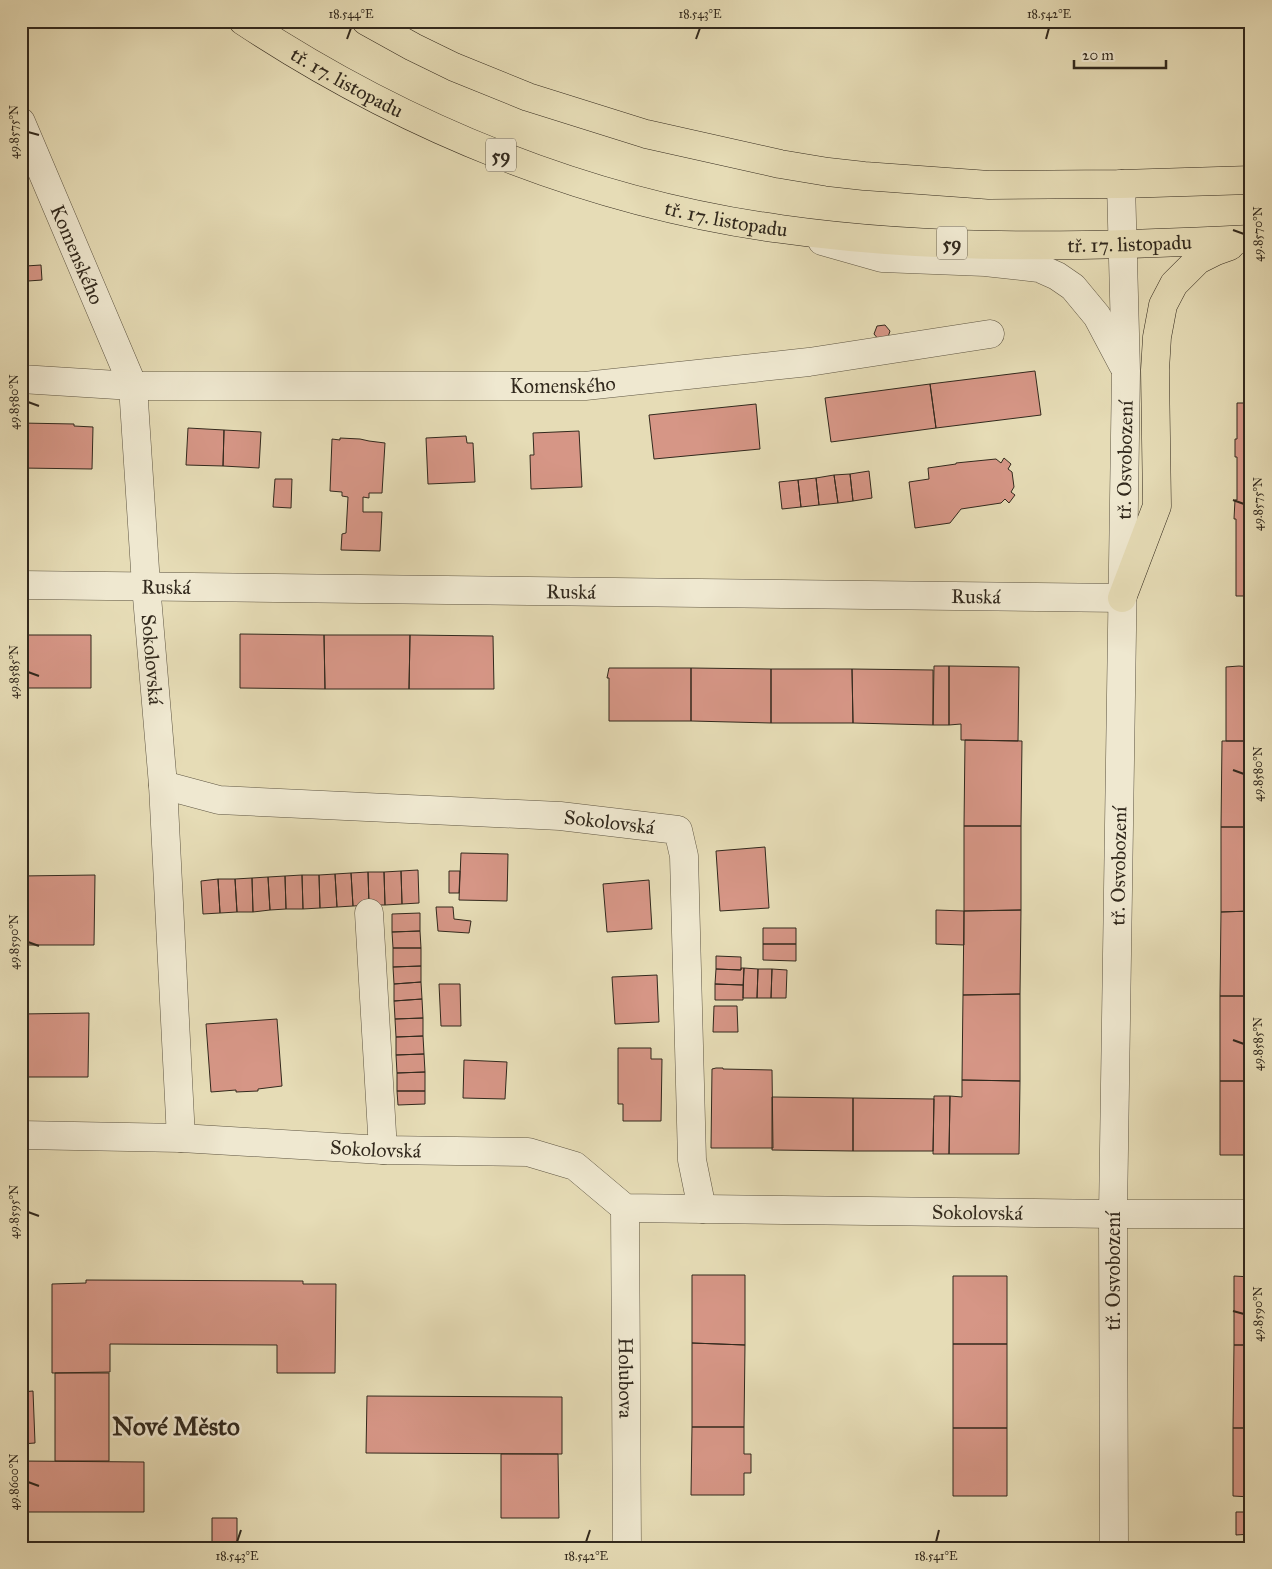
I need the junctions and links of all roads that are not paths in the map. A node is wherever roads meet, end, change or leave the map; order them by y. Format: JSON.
{"nodes":[{"id":1,"x":243,"y":21,"type":"edge"},
{"id":2,"x":366,"y":21,"type":"edge"},
{"id":3,"x":21,"y":122,"type":"edge"},
{"id":4,"x":1251,"y":180,"type":"edge"},
{"id":5,"x":1122,"y":184,"type":"junction"},
{"id":6,"x":782,"y":230,"type":"junction"},
{"id":7,"x":1249,"y":239,"type":"edge"},
{"id":8,"x":1122,"y":244,"type":"junction"},
{"id":9,"x":990,"y":334,"type":"dead end"},
{"id":10,"x":1126,"y":371,"type":"junction"},
{"id":11,"x":21,"y":380,"type":"edge"},
{"id":12,"x":133,"y":386,"type":"junction"},
{"id":13,"x":21,"y":585,"type":"edge"},
{"id":14,"x":146,"y":585,"type":"junction"},
{"id":15,"x":1122,"y":598,"type":"junction"},
{"id":16,"x":163,"y":785,"type":"junction"},
{"id":17,"x":369,"y":912,"type":"dead end"},
{"id":18,"x":21,"y":1135,"type":"edge"},
{"id":19,"x":181,"y":1138,"type":"junction"},
{"id":20,"x":383,"y":1150,"type":"junction"},
{"id":21,"x":625,"y":1208,"type":"junction"},
{"id":22,"x":702,"y":1209,"type":"junction"},
{"id":23,"x":1113,"y":1214,"type":"junction"},
{"id":24,"x":1251,"y":1214,"type":"edge"},
{"id":25,"x":627,"y":1548,"type":"edge"},
{"id":26,"x":1114,"y":1548,"type":"edge"}],
"edges":[{"from":1,"to":6,"type":"main road","name":"tř. 17. listopadu","number":"59"},
{"from":2,"to":5,"type":"main road"},
{"from":3,"to":12,"type":"street","name":"Komenského"},
{"from":4,"to":5,"type":"main road"},
{"from":5,"to":8,"type":"street","name":"tř. Osvobození"},
{"from":6,"to":8,"type":"main road","name":"tř. 17. listopadu","number":"59"},
{"from":6,"to":10,"type":"street"},
{"from":7,"to":8,"type":"main road","name":"tř. 17. listopadu"},
{"from":7,"to":15,"type":"main road"},
{"from":8,"to":10,"type":"street","name":"tř. Osvobození"},
{"from":9,"to":12,"type":"street","name":"Komenského"},
{"from":10,"to":15,"type":"street","name":"tř. Osvobození"},
{"from":11,"to":12,"type":"street","name":"Komenského"},
{"from":12,"to":14,"type":"street","name":"Sokolovská"},
{"from":13,"to":14,"type":"street","name":"Ruská"},
{"from":14,"to":15,"type":"street","name":"Ruská"},
{"from":14,"to":16,"type":"street","name":"Sokolovská"},
{"from":15,"to":23,"type":"street","name":"tř. Osvobození"},
{"from":16,"to":19,"type":"street","name":"Sokolovská"},
{"from":16,"to":22,"type":"street","name":"Sokolovská"},
{"from":17,"to":20,"type":"street"},
{"from":18,"to":19,"type":"street","name":"Sokolovská"},
{"from":19,"to":20,"type":"street","name":"Sokolovská"},
{"from":20,"to":21,"type":"street","name":"Sokolovská"},
{"from":21,"to":22,"type":"street","name":"Sokolovská"},
{"from":21,"to":25,"type":"street","name":"Holubova"},
{"from":22,"to":23,"type":"street","name":"Sokolovská"},
{"from":23,"to":24,"type":"street","name":"Sokolovská"},
{"from":23,"to":26,"type":"street","name":"tř. Osvobození"}]}
